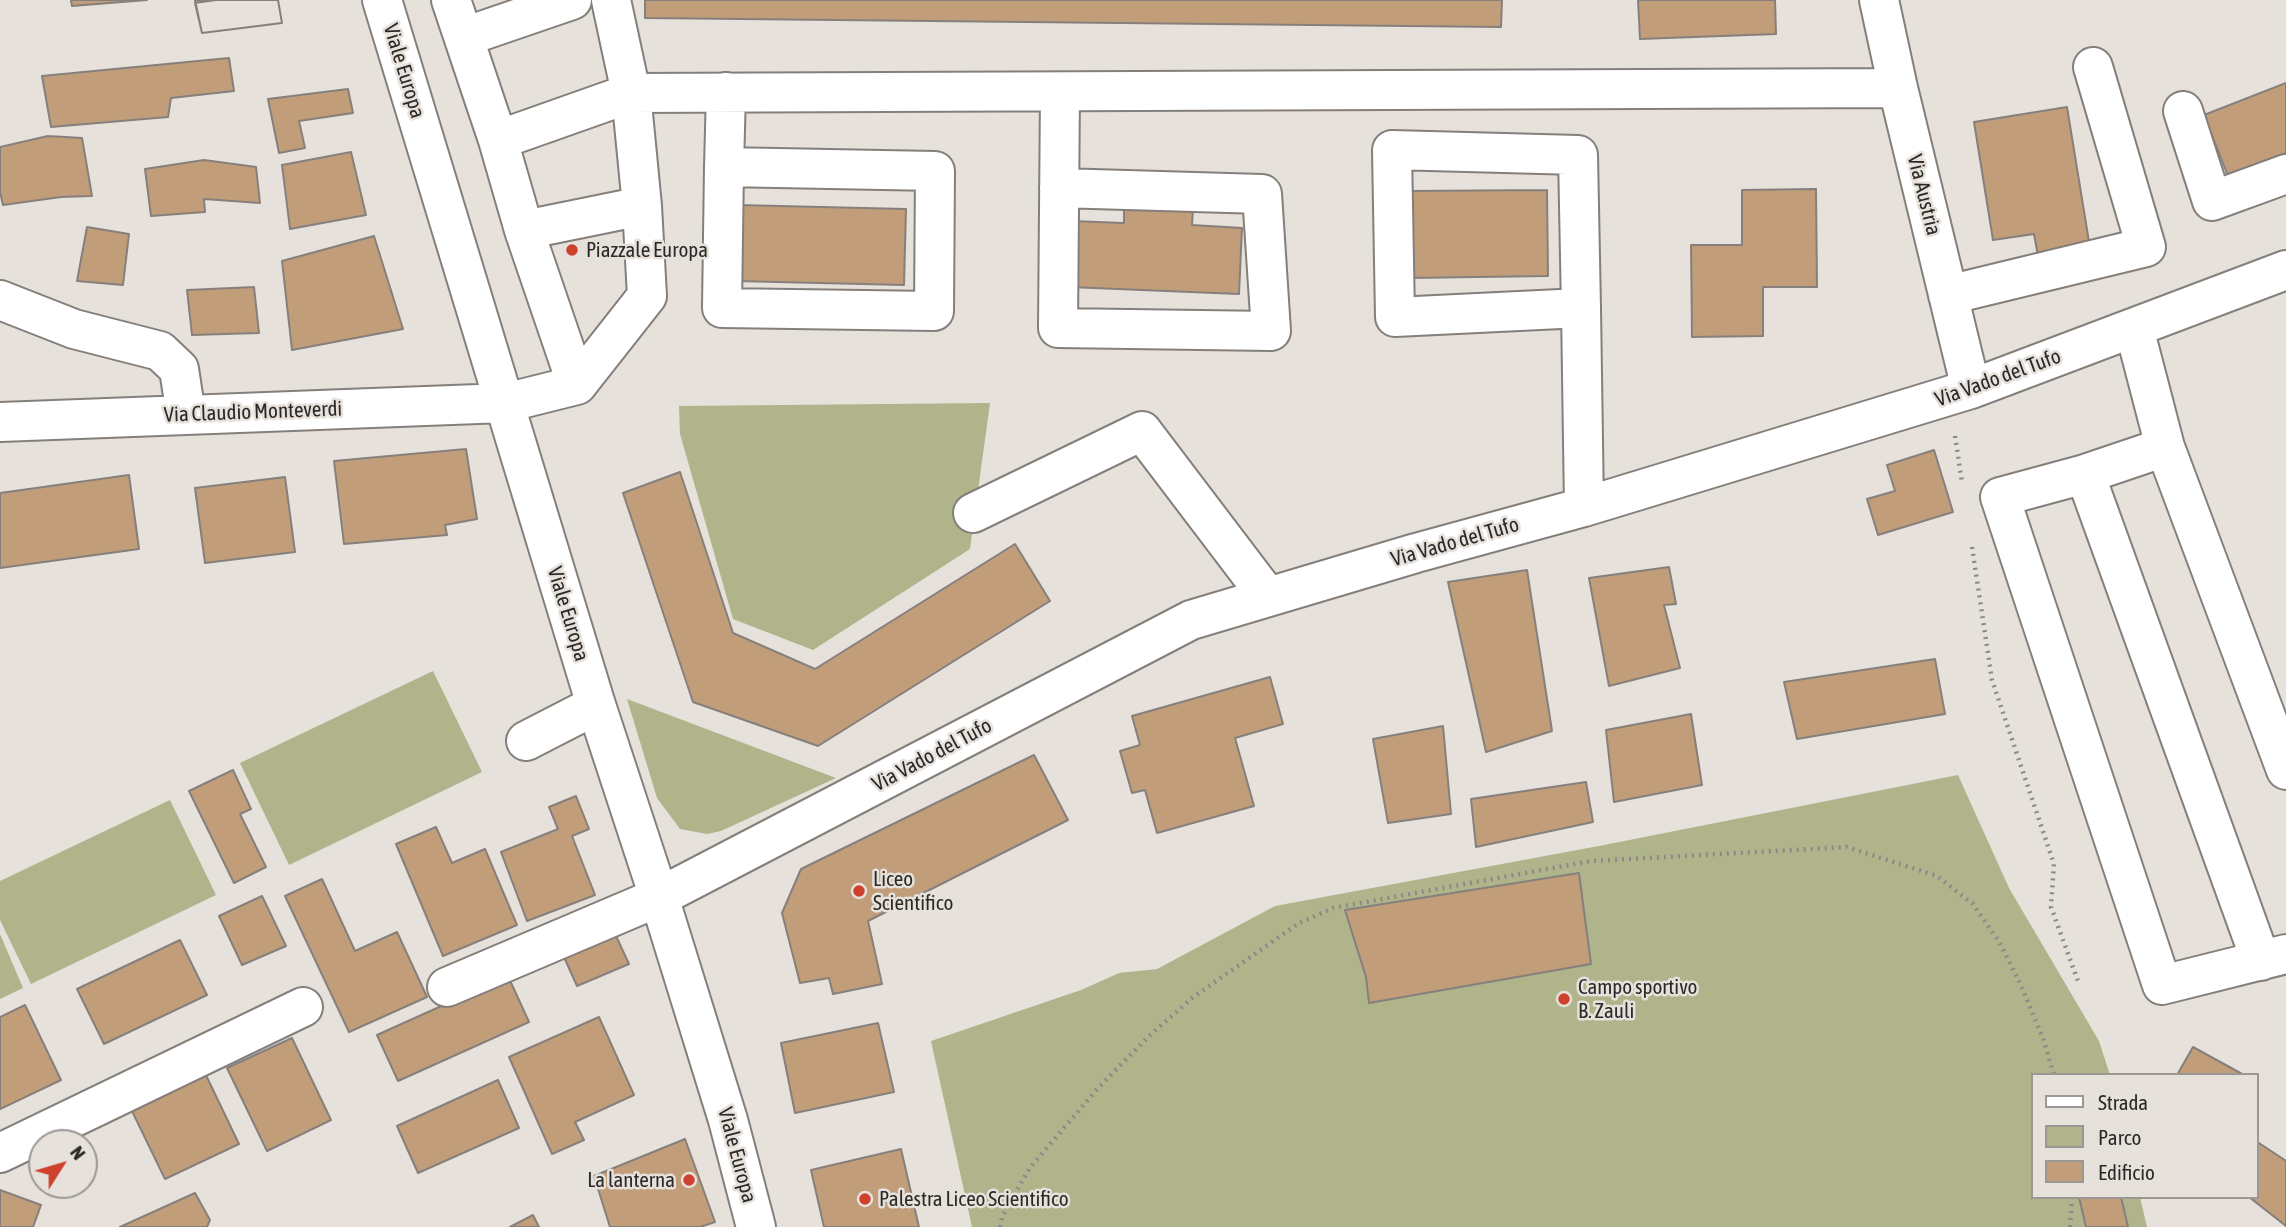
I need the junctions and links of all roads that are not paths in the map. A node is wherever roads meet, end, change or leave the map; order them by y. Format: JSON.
{"nodes":[{"id":1,"x":382,"y":0,"type":"edge"},
{"id":2,"x":452,"y":0,"type":"edge"},
{"id":3,"x":572,"y":0,"type":"edge"},
{"id":4,"x":611,"y":0,"type":"edge"},
{"id":5,"x":1880,"y":0,"type":"edge"},
{"id":6,"x":464,"y":37,"type":"junction"},
{"id":7,"x":2093,"y":67,"type":"dead end"},
{"id":8,"x":1898,"y":88,"type":"junction"},
{"id":9,"x":726,"y":92,"type":"junction"},
{"id":10,"x":1060,"y":92,"type":"junction"},
{"id":11,"x":631,"y":93,"type":"junction"},
{"id":12,"x":2183,"y":111,"type":"dead end"},
{"id":13,"x":498,"y":139,"type":"junction"},
{"id":14,"x":724,"y":167,"type":"junction"},
{"id":15,"x":2286,"y":174,"type":"edge"},
{"id":16,"x":1059,"y":188,"type":"junction"},
{"id":17,"x":642,"y":206,"type":"junction"},
{"id":18,"x":524,"y":230,"type":"junction"},
{"id":19,"x":2286,"y":270,"type":"edge"},
{"id":20,"x":1948,"y":295,"type":"junction"},
{"id":21,"x":0,"y":300,"type":"edge"},
{"id":22,"x":1581,"y":308,"type":"junction"},
{"id":23,"x":2134,"y":328,"type":"junction"},
{"id":24,"x":577,"y":385,"type":"junction"},
{"id":25,"x":1971,"y":389,"type":"junction"},
{"id":26,"x":505,"y":403,"type":"junction"},
{"id":27,"x":186,"y":415,"type":"junction"},
{"id":28,"x":0,"y":422,"type":"edge"},
{"id":29,"x":2165,"y":447,"type":"junction"},
{"id":30,"x":2085,"y":474,"type":"junction"},
{"id":31,"x":1584,"y":507,"type":"junction"},
{"id":32,"x":974,"y":513,"type":"dead end"},
{"id":33,"x":1268,"y":597,"type":"junction"},
{"id":34,"x":596,"y":705,"type":"junction"},
{"id":35,"x":526,"y":741,"type":"dead end"},
{"id":36,"x":2286,"y":770,"type":"edge"},
{"id":37,"x":659,"y":897,"type":"junction"},
{"id":38,"x":2274,"y":958,"type":"edge"},
{"id":39,"x":447,"y":987,"type":"dead end"},
{"id":40,"x":303,"y":1007,"type":"dead end"},
{"id":41,"x":0,"y":1153,"type":"edge"},
{"id":42,"x":756,"y":1227,"type":"edge"}],
"edges":[{"from":1,"to":26,"type":"street","name":"Viale Europa"},
{"from":2,"to":6,"type":"street"},
{"from":3,"to":6,"type":"street"},
{"from":4,"to":11,"type":"street"},
{"from":5,"to":8,"type":"street","name":"Via Austria"},
{"from":6,"to":13,"type":"street"},
{"from":7,"to":20,"type":"street"},
{"from":8,"to":10,"type":"street"},
{"from":8,"to":20,"type":"street","name":"Via Austria"},
{"from":9,"to":10,"type":"street"},
{"from":9,"to":11,"type":"street"},
{"from":9,"to":14,"type":"street"},
{"from":10,"to":16,"type":"street"},
{"from":11,"to":13,"type":"street"},
{"from":11,"to":17,"type":"street"},
{"from":12,"to":15,"type":"street"},
{"from":13,"to":18,"type":"street"},
{"from":14,"to":14,"type":"street"},
{"from":16,"to":16,"type":"street"},
{"from":17,"to":18,"type":"street"},
{"from":17,"to":24,"type":"street"},
{"from":18,"to":24,"type":"street"},
{"from":19,"to":23,"type":"street","name":"Via Vado del Tufo"},
{"from":20,"to":25,"type":"street","name":"Via Austria"},
{"from":21,"to":27,"type":"street"},
{"from":22,"to":22,"type":"street"},
{"from":22,"to":31,"type":"street"},
{"from":23,"to":25,"type":"street","name":"Via Vado del Tufo"},
{"from":23,"to":29,"type":"street"},
{"from":24,"to":26,"type":"street","name":"Via Claudio Monteverdi"},
{"from":25,"to":31,"type":"street","name":"Via Vado del Tufo"},
{"from":26,"to":27,"type":"street","name":"Via Claudio Monteverdi"},
{"from":26,"to":34,"type":"street","name":"Viale Europa"},
{"from":27,"to":28,"type":"street","name":"Via Claudio Monteverdi"},
{"from":29,"to":30,"type":"street"},
{"from":29,"to":36,"type":"street"},
{"from":30,"to":38,"type":"street"},
{"from":30,"to":38,"type":"street"},
{"from":31,"to":33,"type":"street","name":"Via Vado del Tufo"},
{"from":32,"to":33,"type":"street"},
{"from":33,"to":37,"type":"street","name":"Via Vado del Tufo"},
{"from":34,"to":35,"type":"street"},
{"from":34,"to":37,"type":"street","name":"Viale Europa"},
{"from":37,"to":39,"type":"street","name":"Via Vado del Tufo"},
{"from":37,"to":42,"type":"street","name":"Viale Europa"},
{"from":40,"to":41,"type":"street"}]}
